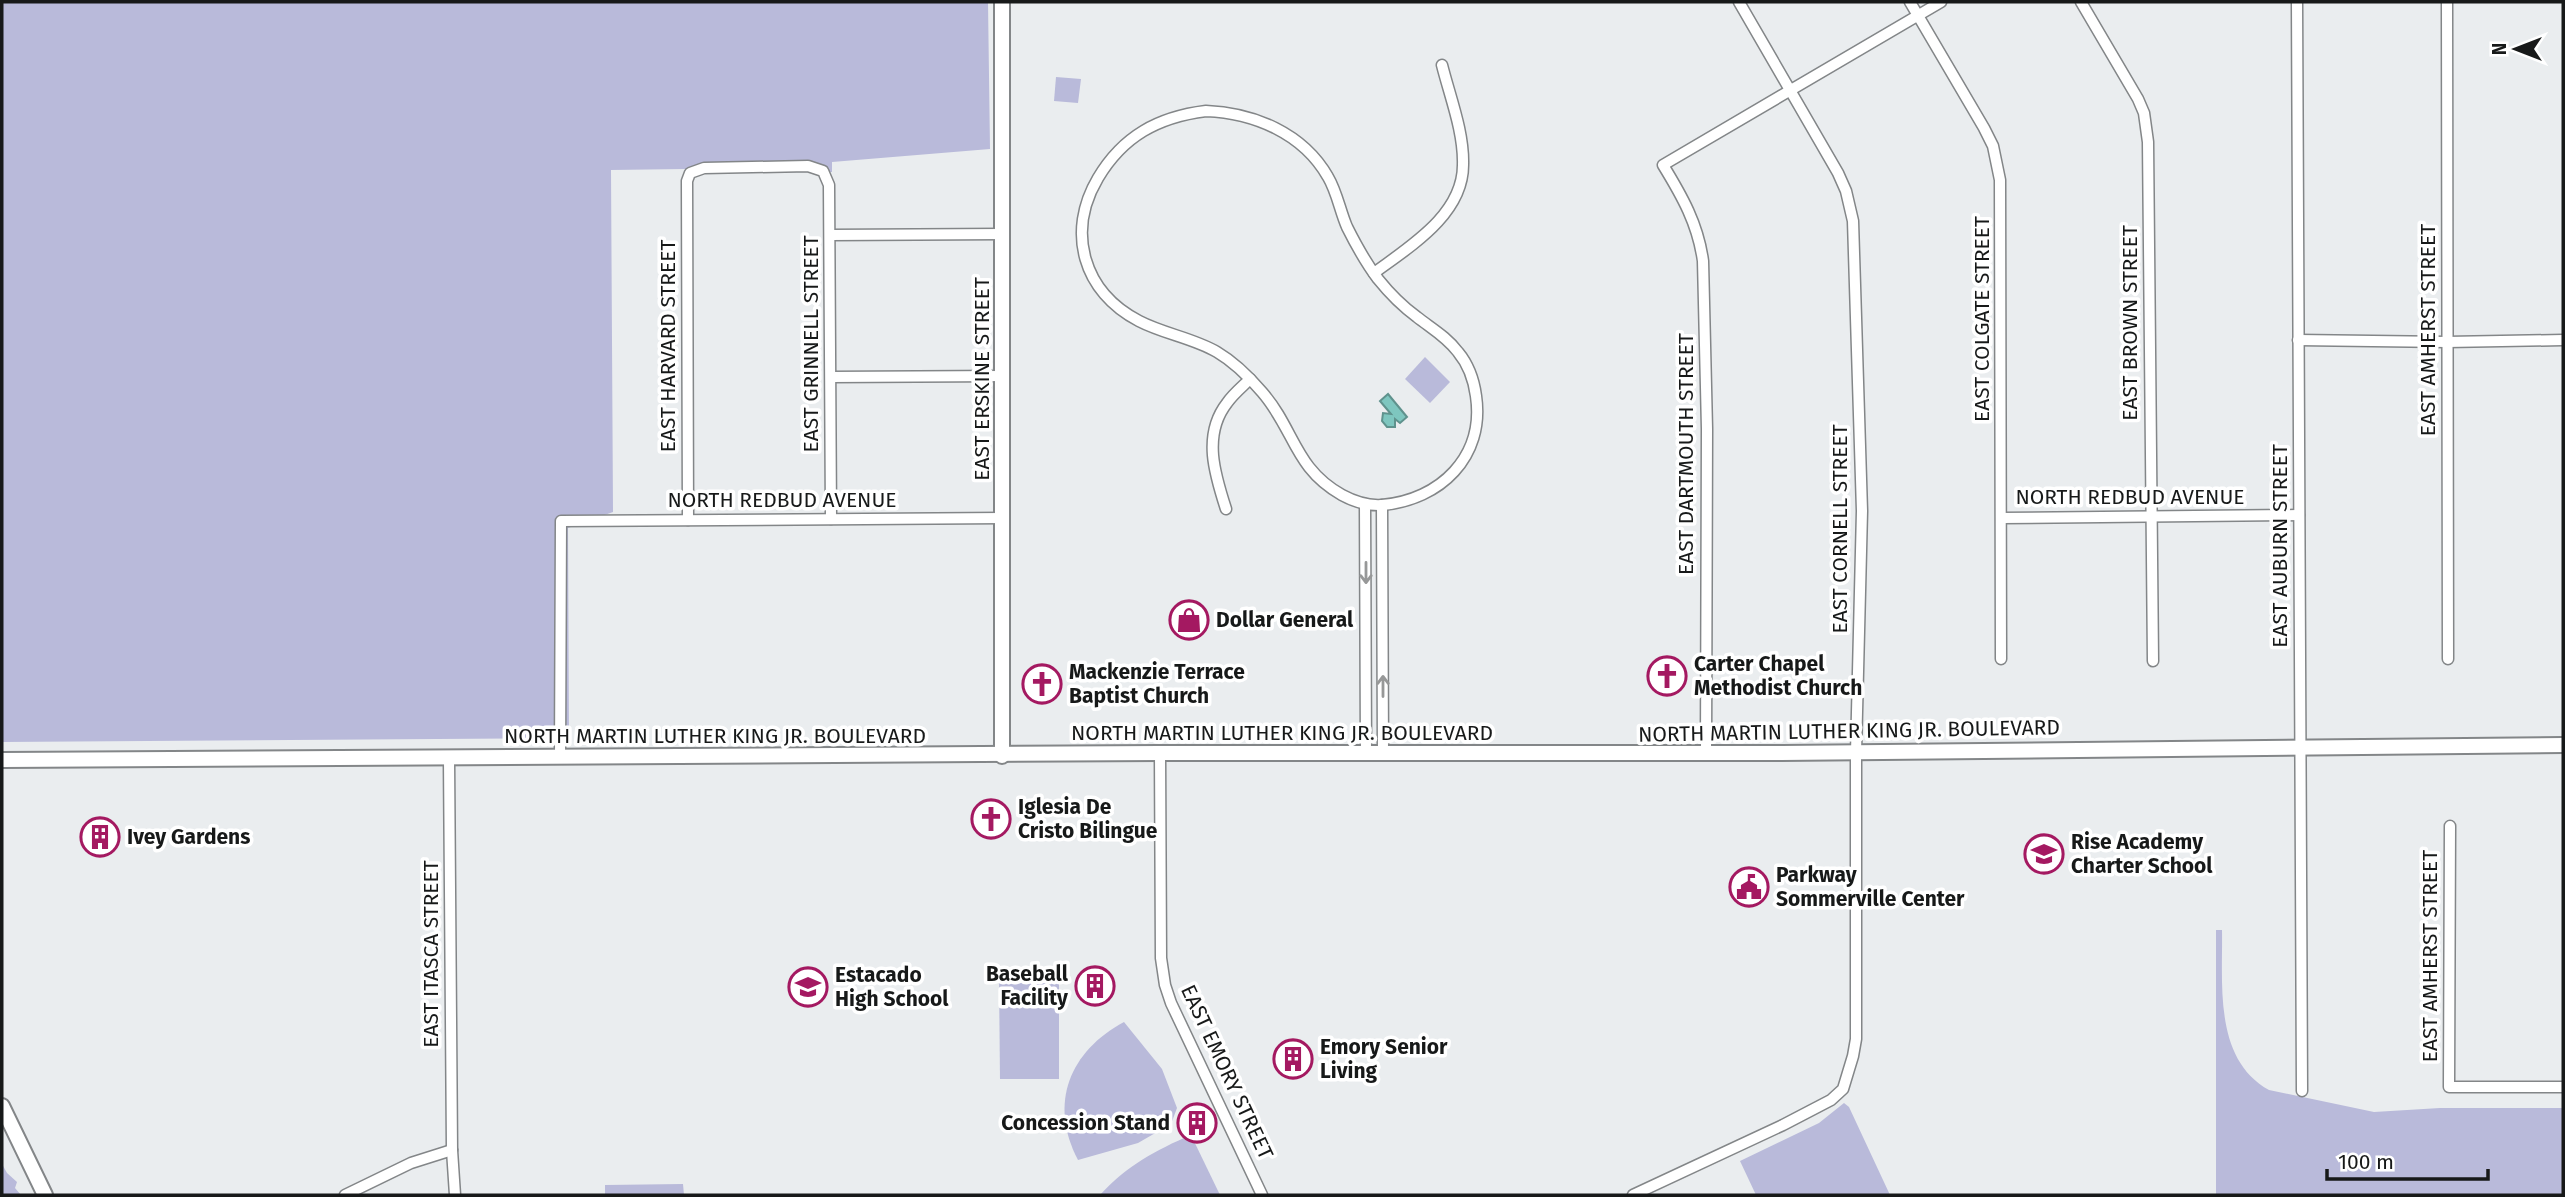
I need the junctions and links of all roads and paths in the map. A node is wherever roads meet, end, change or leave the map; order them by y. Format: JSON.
{"nodes":[{"id":1,"x":1002,"y":2,"type":"edge"},
{"id":2,"x":1739,"y":2,"type":"edge"},
{"id":3,"x":1910,"y":2,"type":"edge"},
{"id":4,"x":1941,"y":2,"type":"edge"},
{"id":5,"x":2081,"y":2,"type":"edge"},
{"id":6,"x":2297,"y":2,"type":"edge"},
{"id":7,"x":2446,"y":2,"type":"edge"},
{"id":8,"x":1918,"y":15,"type":"junction"},
{"id":9,"x":1442,"y":65,"type":"dead end"},
{"id":10,"x":1790,"y":90,"type":"junction"},
{"id":11,"x":823,"y":171,"type":"joint"},
{"id":12,"x":1003,"y":234,"type":"junction"},
{"id":13,"x":830,"y":235,"type":"junction"},
{"id":14,"x":1374,"y":273,"type":"junction"},
{"id":15,"x":2298,"y":340,"type":"junction"},
{"id":16,"x":2563,"y":340,"type":"edge"},
{"id":17,"x":2447,"y":342,"type":"junction"},
{"id":18,"x":1003,"y":376,"type":"junction"},
{"id":19,"x":831,"y":377,"type":"junction"},
{"id":20,"x":1250,"y":379,"type":"junction"},
{"id":21,"x":1366,"y":505,"type":"junction"},
{"id":22,"x":1382,"y":505,"type":"junction"},
{"id":23,"x":1226,"y":509,"type":"dead end"},
{"id":24,"x":2299,"y":515,"type":"junction"},
{"id":25,"x":2151,"y":517,"type":"junction"},
{"id":26,"x":1004,"y":518,"type":"junction"},
{"id":27,"x":2002,"y":518,"type":"junction"},
{"id":28,"x":831,"y":519,"type":"junction"},
{"id":29,"x":688,"y":520,"type":"junction"},
{"id":30,"x":2001,"y":659,"type":"dead end"},
{"id":31,"x":2448,"y":659,"type":"dead end"},
{"id":32,"x":2153,"y":661,"type":"dead end"},
{"id":33,"x":2563,"y":745,"type":"edge"},
{"id":34,"x":2300,"y":746,"type":"junction"},
{"id":35,"x":1856,"y":752,"type":"junction"},
{"id":36,"x":1160,"y":753,"type":"junction"},
{"id":37,"x":1706,"y":753,"type":"junction"},
{"id":38,"x":1366,"y":755,"type":"junction"},
{"id":39,"x":1383,"y":755,"type":"junction"},
{"id":40,"x":1002,"y":756,"type":"junction"},
{"id":41,"x":560,"y":758,"type":"junction"},
{"id":42,"x":449,"y":759,"type":"junction"},
{"id":43,"x":2,"y":760,"type":"edge"},
{"id":44,"x":2450,"y":826,"type":"dead end"},
{"id":45,"x":2563,"y":1087,"type":"edge"},
{"id":46,"x":2302,"y":1091,"type":"dead end"},
{"id":47,"x":2,"y":1106,"type":"edge"},
{"id":48,"x":452,"y":1150,"type":"junction"},
{"id":49,"x":45,"y":1195,"type":"edge"},
{"id":50,"x":345,"y":1195,"type":"edge"},
{"id":51,"x":456,"y":1195,"type":"edge"},
{"id":52,"x":1262,"y":1195,"type":"edge"},
{"id":53,"x":1633,"y":1195,"type":"edge"}],
"edges":[{"from":1,"to":12,"type":"main road","name":"EAST ERSKINE STREET"},
{"from":2,"to":10,"type":"street","name":"EAST CORNELL STREET"},
{"from":3,"to":8,"type":"street","name":"EAST COLGATE STREET"},
{"from":4,"to":8,"type":"street"},
{"from":5,"to":25,"type":"street","name":"EAST BROWN STREET"},
{"from":6,"to":15,"type":"street","name":"EAST AUBURN STREET"},
{"from":7,"to":17,"type":"street","name":"EAST AMHERST STREET"},
{"from":8,"to":10,"type":"street"},
{"from":8,"to":27,"type":"street","name":"EAST COLGATE STREET"},
{"from":9,"to":14,"type":"street"},
{"from":10,"to":35,"type":"street","name":"EAST CORNELL STREET"},
{"from":10,"to":37,"type":"street","name":"EAST DARTMOUTH STREET"},
{"from":11,"to":13,"type":"street","name":"EAST GRINNELL STREET"},
{"from":11,"to":29,"type":"street","name":"EAST HARVARD STREET"},
{"from":12,"to":13,"type":"street"},
{"from":12,"to":18,"type":"main road","name":"EAST ERSKINE STREET"},
{"from":13,"to":19,"type":"street","name":"EAST GRINNELL STREET"},
{"from":14,"to":20,"type":"street"},
{"from":14,"to":22,"type":"street"},
{"from":15,"to":17,"type":"street"},
{"from":15,"to":24,"type":"street","name":"EAST AUBURN STREET"},
{"from":16,"to":17,"type":"street"},
{"from":17,"to":31,"type":"street","name":"EAST AMHERST STREET"},
{"from":18,"to":19,"type":"street"},
{"from":18,"to":26,"type":"main road","name":"EAST ERSKINE STREET"},
{"from":19,"to":28,"type":"street","name":"EAST GRINNELL STREET"},
{"from":20,"to":21,"type":"street"},
{"from":20,"to":23,"type":"street"},
{"from":21,"to":22,"type":"street"},
{"from":21,"to":38,"type":"street","one_way":true},
{"from":39,"to":22,"type":"street","one_way":true},
{"from":24,"to":25,"type":"street","name":"NORTH REDBUD AVENUE"},
{"from":24,"to":34,"type":"street","name":"EAST AUBURN STREET"},
{"from":25,"to":27,"type":"street","name":"NORTH REDBUD AVENUE"},
{"from":25,"to":32,"type":"street","name":"EAST BROWN STREET"},
{"from":26,"to":28,"type":"street","name":"NORTH REDBUD AVENUE"},
{"from":26,"to":40,"type":"main road","name":"EAST ERSKINE STREET"},
{"from":27,"to":30,"type":"street","name":"EAST COLGATE STREET"},
{"from":28,"to":29,"type":"street","name":"NORTH REDBUD AVENUE"},
{"from":29,"to":41,"type":"street","name":"NORTH REDBUD AVENUE"},
{"from":33,"to":34,"type":"main road","name":"NORTH MARTIN LUTHER KING JR. BOULEVARD"},
{"from":34,"to":35,"type":"main road","name":"NORTH MARTIN LUTHER KING JR. BOULEVARD"},
{"from":34,"to":46,"type":"street","name":"EAST AUBURN STREET"},
{"from":35,"to":37,"type":"main road","name":"NORTH MARTIN LUTHER KING JR. BOULEVARD"},
{"from":35,"to":53,"type":"street","name":"EAST CORNELL STREET"},
{"from":36,"to":38,"type":"main road","name":"NORTH MARTIN LUTHER KING JR. BOULEVARD"},
{"from":36,"to":40,"type":"main road","name":"NORTH MARTIN LUTHER KING JR. BOULEVARD"},
{"from":36,"to":52,"type":"street","name":"EAST EMORY STREET"},
{"from":37,"to":39,"type":"main road","name":"NORTH MARTIN LUTHER KING JR. BOULEVARD"},
{"from":38,"to":39,"type":"main road","name":"NORTH MARTIN LUTHER KING JR. BOULEVARD"},
{"from":40,"to":41,"type":"main road","name":"NORTH MARTIN LUTHER KING JR. BOULEVARD"},
{"from":41,"to":42,"type":"main road","name":"NORTH MARTIN LUTHER KING JR. BOULEVARD"},
{"from":42,"to":43,"type":"main road","name":"NORTH MARTIN LUTHER KING JR. BOULEVARD"},
{"from":42,"to":48,"type":"street","name":"EAST ITASCA STREET"},
{"from":44,"to":45,"type":"street","name":"EAST AMHERST STREET"},
{"from":47,"to":49,"type":"main road"},
{"from":48,"to":50,"type":"street"},
{"from":48,"to":51,"type":"street"}]}
